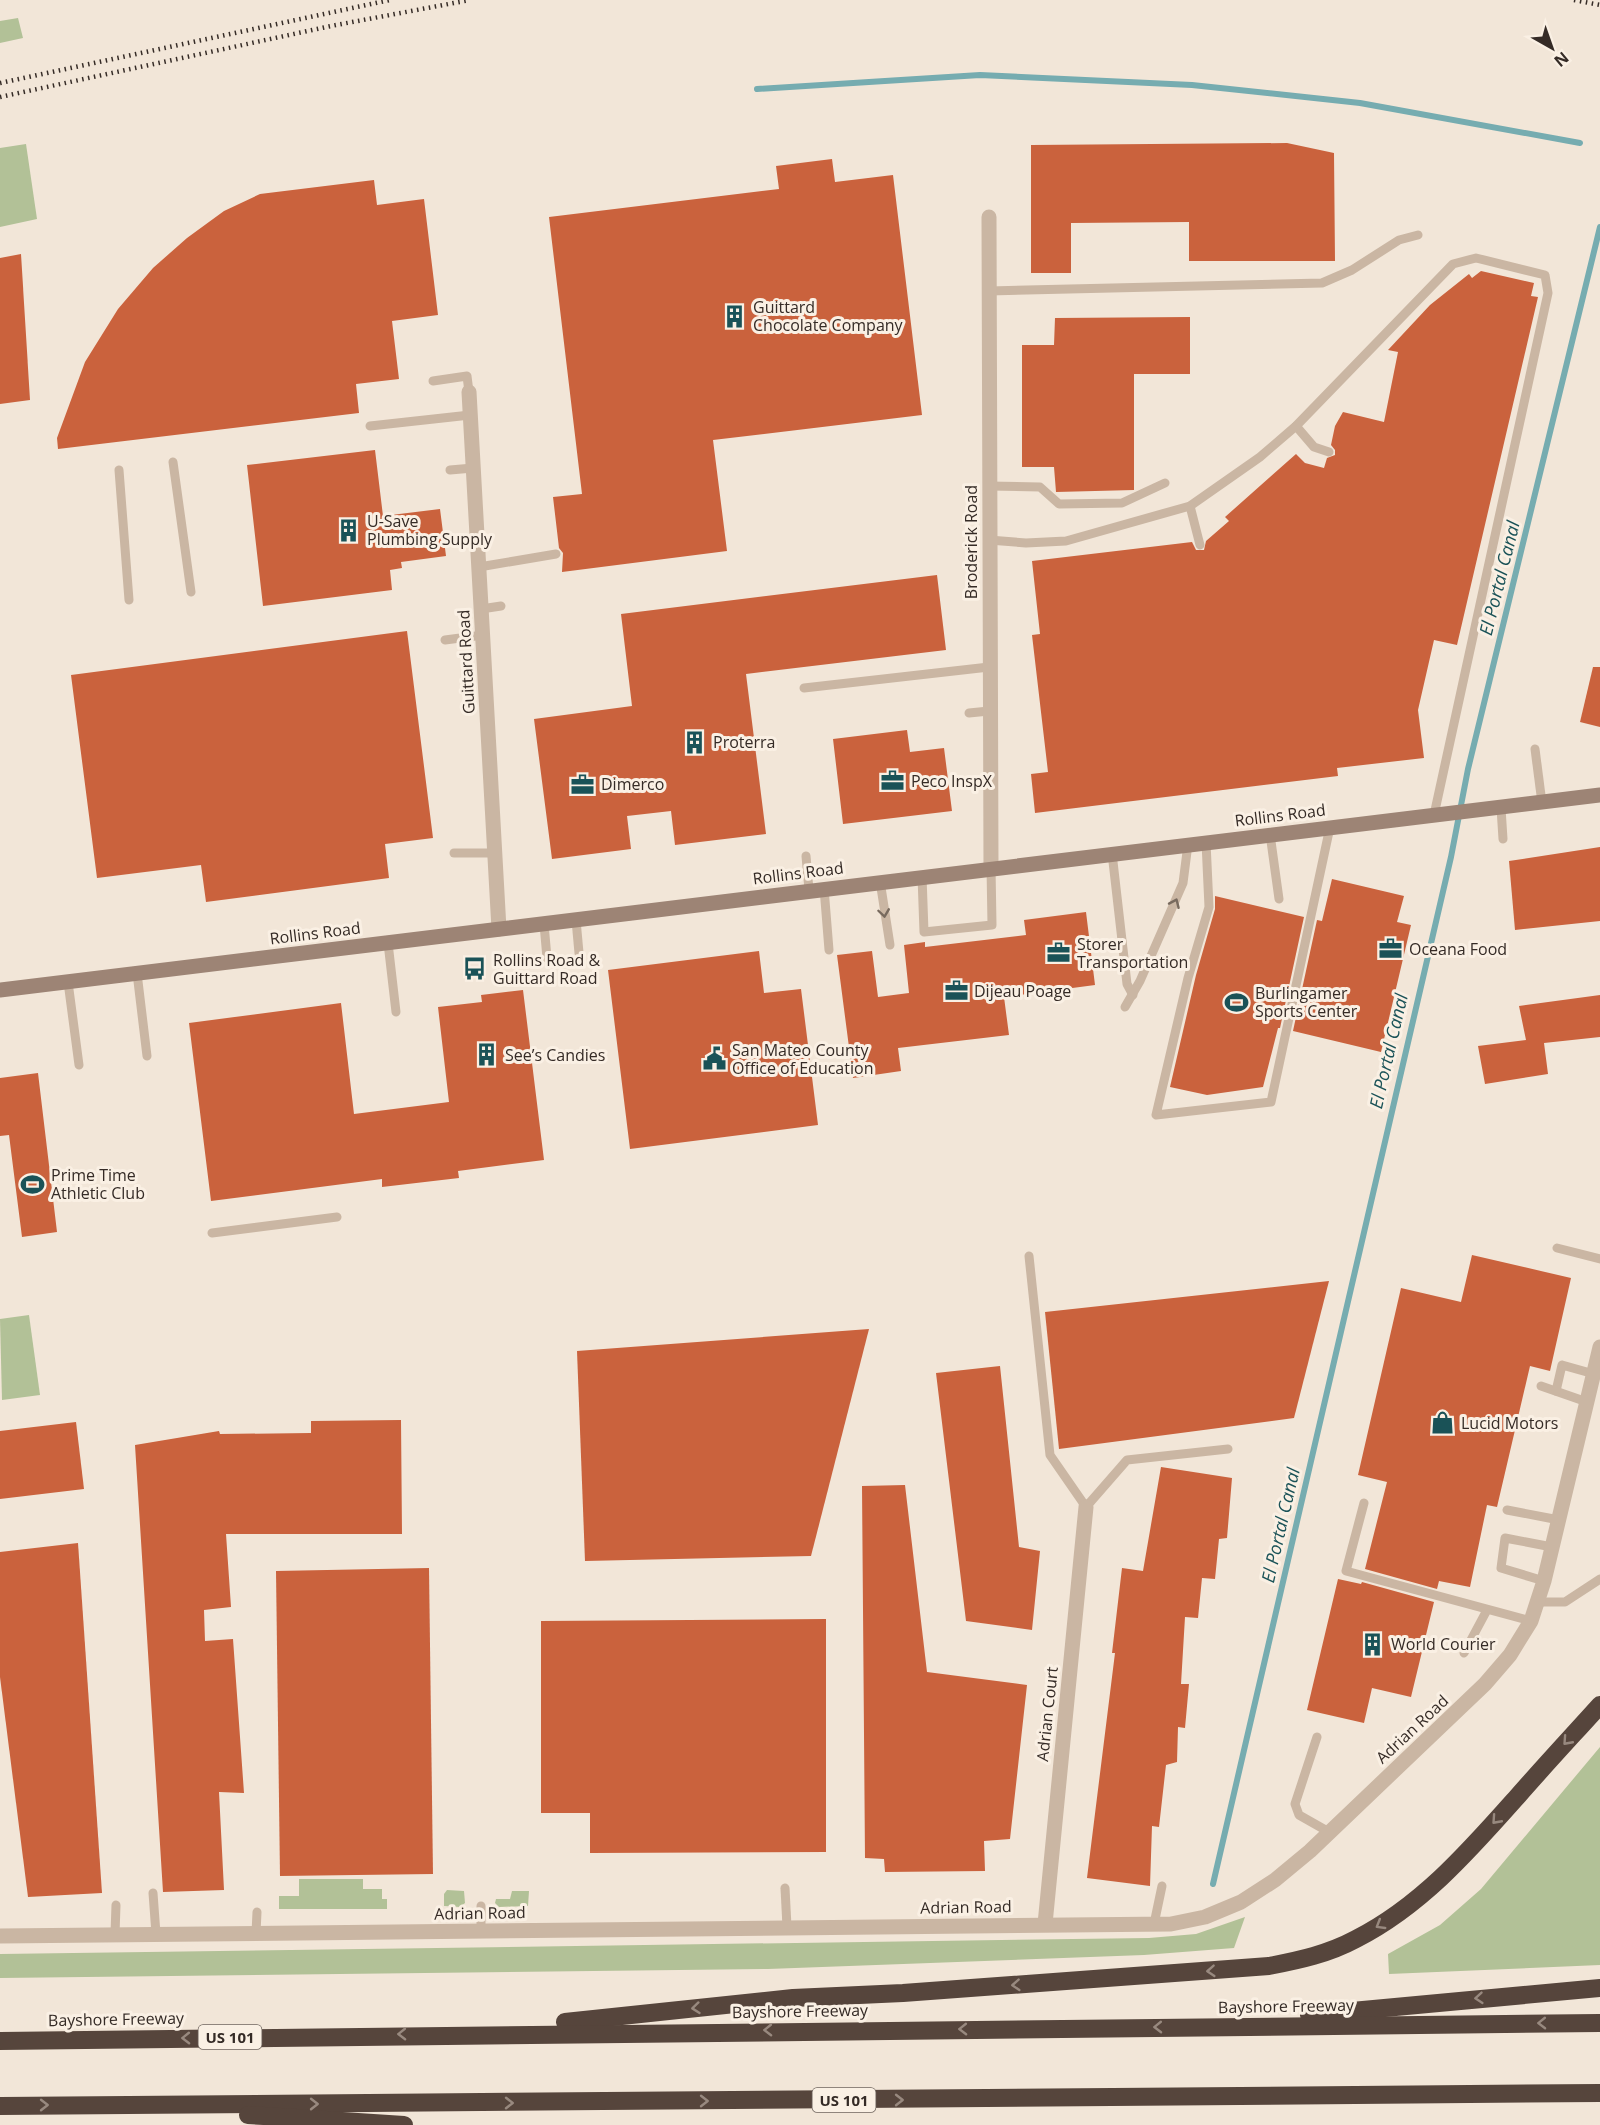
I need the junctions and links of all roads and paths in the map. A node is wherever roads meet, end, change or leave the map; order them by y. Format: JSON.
{"nodes":[{"id":1,"x":989,"y":217,"type":"dead end"},
{"id":2,"x":1418,"y":235,"type":"dead end"},
{"id":3,"x":989,"y":291,"type":"junction"},
{"id":4,"x":433,"y":381,"type":"dead end"},
{"id":5,"x":469,"y":392,"type":"joint"},
{"id":6,"x":470,"y":415,"type":"junction"},
{"id":7,"x":370,"y":426,"type":"dead end"},
{"id":8,"x":1296,"y":426,"type":"junction"},
{"id":9,"x":1329,"y":452,"type":"dead end"},
{"id":10,"x":173,"y":462,"type":"dead end"},
{"id":11,"x":473,"y":468,"type":"junction"},
{"id":12,"x":119,"y":470,"type":"dead end"},
{"id":13,"x":450,"y":470,"type":"dead end"},
{"id":14,"x":1165,"y":483,"type":"dead end"},
{"id":15,"x":989,"y":486,"type":"junction"},
{"id":16,"x":1190,"y":506,"type":"junction"},
{"id":17,"x":989,"y":540,"type":"junction"},
{"id":18,"x":1200,"y":545,"type":"dead end"},
{"id":19,"x":556,"y":554,"type":"dead end"},
{"id":20,"x":479,"y":567,"type":"junction"},
{"id":21,"x":191,"y":591,"type":"dead end"},
{"id":22,"x":129,"y":600,"type":"dead end"},
{"id":23,"x":501,"y":606,"type":"dead end"},
{"id":24,"x":481,"y":609,"type":"junction"},
{"id":25,"x":483,"y":635,"type":"junction"},
{"id":26,"x":445,"y":640,"type":"dead end"},
{"id":27,"x":989,"y":667,"type":"junction"},
{"id":28,"x":804,"y":688,"type":"dead end"},
{"id":29,"x":989,"y":711,"type":"junction"},
{"id":30,"x":969,"y":713,"type":"dead end"},
{"id":31,"x":1535,"y":749,"type":"dead end"},
{"id":32,"x":1600,"y":795,"type":"edge"},
{"id":33,"x":1542,"y":802,"type":"junction"},
{"id":34,"x":1501,"y":808,"type":"junction"},
{"id":35,"x":1439,"y":814,"type":"junction"},
{"id":36,"x":1330,"y":827,"type":"junction"},
{"id":37,"x":1270,"y":834,"type":"junction"},
{"id":38,"x":1503,"y":840,"type":"dead end"},
{"id":39,"x":1206,"y":842,"type":"junction"},
{"id":40,"x":1188,"y":844,"type":"junction"},
{"id":41,"x":454,"y":853,"type":"dead end"},
{"id":42,"x":495,"y":853,"type":"junction"},
{"id":43,"x":1112,"y":853,"type":"junction"},
{"id":44,"x":806,"y":856,"type":"dead end"},
{"id":45,"x":991,"y":867,"type":"junction"},
{"id":46,"x":922,"y":876,"type":"junction"},
{"id":47,"x":880,"y":881,"type":"junction"},
{"id":48,"x":817,"y":889,"type":"junction"},
{"id":49,"x":1279,"y":899,"type":"dead end"},
{"id":50,"x":576,"y":920,"type":"junction"},
{"id":51,"x":544,"y":924,"type":"junction"},
{"id":52,"x":499,"y":929,"type":"junction"},
{"id":53,"x":388,"y":943,"type":"junction"},
{"id":54,"x":890,"y":945,"type":"dead end"},
{"id":55,"x":829,"y":950,"type":"dead end"},
{"id":56,"x":579,"y":953,"type":"dead end"},
{"id":57,"x":547,"y":958,"type":"dead end"},
{"id":58,"x":137,"y":973,"type":"junction"},
{"id":59,"x":68,"y":981,"type":"junction"},
{"id":60,"x":0,"y":990,"type":"edge"},
{"id":61,"x":1133,"y":995,"type":"junction"},
{"id":62,"x":1125,"y":1007,"type":"dead end"},
{"id":63,"x":396,"y":1012,"type":"dead end"},
{"id":64,"x":147,"y":1056,"type":"dead end"},
{"id":65,"x":78,"y":1065,"type":"dead end"},
{"id":66,"x":337,"y":1217,"type":"dead end"},
{"id":67,"x":212,"y":1233,"type":"dead end"},
{"id":68,"x":1557,"y":1248,"type":"dead end"},
{"id":69,"x":1029,"y":1257,"type":"dead end"},
{"id":70,"x":1600,"y":1259,"type":"edge"},
{"id":71,"x":1600,"y":1347,"type":"edge"},
{"id":72,"x":1594,"y":1374,"type":"junction"},
{"id":73,"x":1541,"y":1386,"type":"dead end"},
{"id":74,"x":1556,"y":1391,"type":"junction"},
{"id":75,"x":1587,"y":1402,"type":"junction"},
{"id":76,"x":1228,"y":1449,"type":"dead end"},
{"id":77,"x":1364,"y":1503,"type":"dead end"},
{"id":78,"x":1086,"y":1507,"type":"junction"},
{"id":79,"x":1507,"y":1510,"type":"dead end"},
{"id":80,"x":1559,"y":1520,"type":"junction"},
{"id":81,"x":1552,"y":1546,"type":"junction"},
{"id":82,"x":1600,"y":1579,"type":"edge"},
{"id":83,"x":1544,"y":1581,"type":"junction"},
{"id":84,"x":1538,"y":1602,"type":"junction"},
{"id":85,"x":1487,"y":1610,"type":"junction"},
{"id":86,"x":1531,"y":1621,"type":"junction"},
{"id":87,"x":1464,"y":1653,"type":"dead end"},
{"id":88,"x":1600,"y":1705,"type":"edge"},
{"id":89,"x":1317,"y":1737,"type":"dead end"},
{"id":90,"x":1329,"y":1832,"type":"junction"},
{"id":91,"x":1162,"y":1886,"type":"dead end"},
{"id":92,"x":785,"y":1887,"type":"dead end"},
{"id":93,"x":153,"y":1893,"type":"dead end"},
{"id":94,"x":116,"y":1905,"type":"dead end"},
{"id":95,"x":481,"y":1906,"type":"dead end"},
{"id":96,"x":257,"y":1912,"type":"dead end"},
{"id":97,"x":1045,"y":1924,"type":"junction"},
{"id":98,"x":1154,"y":1924,"type":"junction"},
{"id":99,"x":787,"y":1927,"type":"junction"},
{"id":100,"x":481,"y":1930,"type":"junction"},
{"id":101,"x":256,"y":1933,"type":"junction"},
{"id":102,"x":116,"y":1934,"type":"junction"},
{"id":103,"x":156,"y":1934,"type":"junction"},
{"id":104,"x":0,"y":1936,"type":"edge"},
{"id":105,"x":1600,"y":1988,"type":"edge"},
{"id":106,"x":1600,"y":2023,"type":"edge"},
{"id":107,"x":1190,"y":2026,"type":"junction"},
{"id":108,"x":460,"y":2034,"type":"junction"},
{"id":109,"x":0,"y":2041,"type":"edge"},
{"id":110,"x":1600,"y":2093,"type":"edge"},
{"id":111,"x":87,"y":2105,"type":"junction"},
{"id":112,"x":0,"y":2106,"type":"edge"},
{"id":113,"x":404,"y":2125,"type":"edge"}],
"edges":[{"from":1,"to":3,"type":"street","name":"Broderick Road"},
{"from":2,"to":3,"type":"lane"},
{"from":3,"to":15,"type":"street","name":"Broderick Road"},
{"from":4,"to":5,"type":"lane"},
{"from":5,"to":6,"type":"street","name":"Guittard Road"},
{"from":6,"to":7,"type":"lane"},
{"from":6,"to":11,"type":"street","name":"Guittard Road"},
{"from":8,"to":9,"type":"lane"},
{"from":8,"to":16,"type":"lane"},
{"from":8,"to":35,"type":"lane"},
{"from":10,"to":21,"type":"lane"},
{"from":11,"to":13,"type":"lane"},
{"from":11,"to":20,"type":"street","name":"Guittard Road"},
{"from":12,"to":22,"type":"lane"},
{"from":14,"to":15,"type":"lane"},
{"from":15,"to":17,"type":"street","name":"Broderick Road"},
{"from":16,"to":17,"type":"lane"},
{"from":16,"to":18,"type":"lane"},
{"from":17,"to":27,"type":"street","name":"Broderick Road"},
{"from":19,"to":20,"type":"lane"},
{"from":20,"to":24,"type":"street","name":"Guittard Road"},
{"from":23,"to":24,"type":"lane"},
{"from":24,"to":25,"type":"street","name":"Guittard Road"},
{"from":25,"to":26,"type":"lane"},
{"from":25,"to":42,"type":"street","name":"Guittard Road"},
{"from":27,"to":28,"type":"lane"},
{"from":27,"to":29,"type":"street","name":"Broderick Road"},
{"from":29,"to":30,"type":"lane"},
{"from":29,"to":45,"type":"street","name":"Broderick Road"},
{"from":31,"to":33,"type":"lane"},
{"from":32,"to":33,"type":"main road","name":"Rollins Road"},
{"from":33,"to":34,"type":"main road","name":"Rollins Road"},
{"from":34,"to":35,"type":"main road","name":"Rollins Road"},
{"from":34,"to":38,"type":"lane"},
{"from":35,"to":36,"type":"main road","name":"Rollins Road"},
{"from":36,"to":37,"type":"main road","name":"Rollins Road"},
{"from":36,"to":39,"type":"lane"},
{"from":37,"to":39,"type":"main road","name":"Rollins Road"},
{"from":37,"to":49,"type":"lane"},
{"from":39,"to":40,"type":"main road","name":"Rollins Road"},
{"from":40,"to":43,"type":"main road","name":"Rollins Road"},
{"from":61,"to":40,"type":"lane","one_way":true},
{"from":41,"to":42,"type":"lane"},
{"from":42,"to":52,"type":"street","name":"Guittard Road"},
{"from":43,"to":45,"type":"main road","name":"Rollins Road"},
{"from":43,"to":61,"type":"lane"},
{"from":44,"to":48,"type":"lane"},
{"from":45,"to":46,"type":"main road","name":"Rollins Road"},
{"from":45,"to":46,"type":"lane"},
{"from":46,"to":47,"type":"main road","name":"Rollins Road"},
{"from":47,"to":48,"type":"main road","name":"Rollins Road"},
{"from":47,"to":54,"type":"lane","one_way":true},
{"from":48,"to":50,"type":"main road","name":"Rollins Road"},
{"from":48,"to":55,"type":"lane"},
{"from":50,"to":51,"type":"main road","name":"Rollins Road"},
{"from":50,"to":56,"type":"lane"},
{"from":51,"to":52,"type":"main road","name":"Rollins Road"},
{"from":51,"to":57,"type":"lane"},
{"from":52,"to":53,"type":"main road","name":"Rollins Road"},
{"from":53,"to":58,"type":"main road","name":"Rollins Road"},
{"from":53,"to":63,"type":"lane"},
{"from":58,"to":59,"type":"main road","name":"Rollins Road"},
{"from":58,"to":64,"type":"lane"},
{"from":59,"to":60,"type":"main road","name":"Rollins Road"},
{"from":59,"to":65,"type":"lane"},
{"from":61,"to":62,"type":"lane"},
{"from":66,"to":67,"type":"lane"},
{"from":68,"to":70,"type":"lane"},
{"from":69,"to":78,"type":"lane"},
{"from":71,"to":72,"type":"street","name":"Adrian Road"},
{"from":72,"to":74,"type":"lane"},
{"from":72,"to":75,"type":"street","name":"Adrian Road"},
{"from":73,"to":74,"type":"lane"},
{"from":74,"to":75,"type":"lane"},
{"from":75,"to":80,"type":"street","name":"Adrian Road"},
{"from":76,"to":78,"type":"lane"},
{"from":77,"to":85,"type":"lane"},
{"from":78,"to":97,"type":"street","name":"Adrian Court"},
{"from":79,"to":80,"type":"lane"},
{"from":80,"to":81,"type":"street","name":"Adrian Road"},
{"from":81,"to":83,"type":"street","name":"Adrian Road"},
{"from":81,"to":83,"type":"lane"},
{"from":82,"to":84,"type":"lane"},
{"from":83,"to":84,"type":"street","name":"Adrian Road"},
{"from":84,"to":86,"type":"street","name":"Adrian Road"},
{"from":85,"to":86,"type":"lane"},
{"from":85,"to":87,"type":"lane"},
{"from":86,"to":90,"type":"street","name":"Adrian Road"},
{"from":88,"to":108,"type":"highway","one_way":true},
{"from":89,"to":90,"type":"lane"},
{"from":90,"to":98,"type":"street","name":"Adrian Road"},
{"from":91,"to":98,"type":"lane"},
{"from":92,"to":99,"type":"lane"},
{"from":93,"to":103,"type":"lane"},
{"from":94,"to":102,"type":"lane"},
{"from":95,"to":100,"type":"lane"},
{"from":96,"to":101,"type":"lane"},
{"from":97,"to":98,"type":"street","name":"Adrian Road"},
{"from":97,"to":99,"type":"street","name":"Adrian Road"},
{"from":99,"to":100,"type":"street","name":"Adrian Road"},
{"from":100,"to":101,"type":"street","name":"Adrian Road"},
{"from":101,"to":103,"type":"street","name":"Adrian Road"},
{"from":102,"to":103,"type":"street","name":"Adrian Road"},
{"from":102,"to":104,"type":"street","name":"Adrian Road"},
{"from":105,"to":107,"type":"highway","one_way":true},
{"from":106,"to":107,"type":"highway","name":"Bayshore Freeway","number":"US 101","one_way":true},
{"from":107,"to":108,"type":"highway","name":"Bayshore Freeway","number":"US 101","one_way":true},
{"from":108,"to":109,"type":"highway","name":"Bayshore Freeway","number":"US 101","one_way":true},
{"from":111,"to":110,"type":"highway","number":"US 101","one_way":true},
{"from":112,"to":111,"type":"highway","number":"US 101","one_way":true},
{"from":111,"to":113,"type":"highway"}]}
